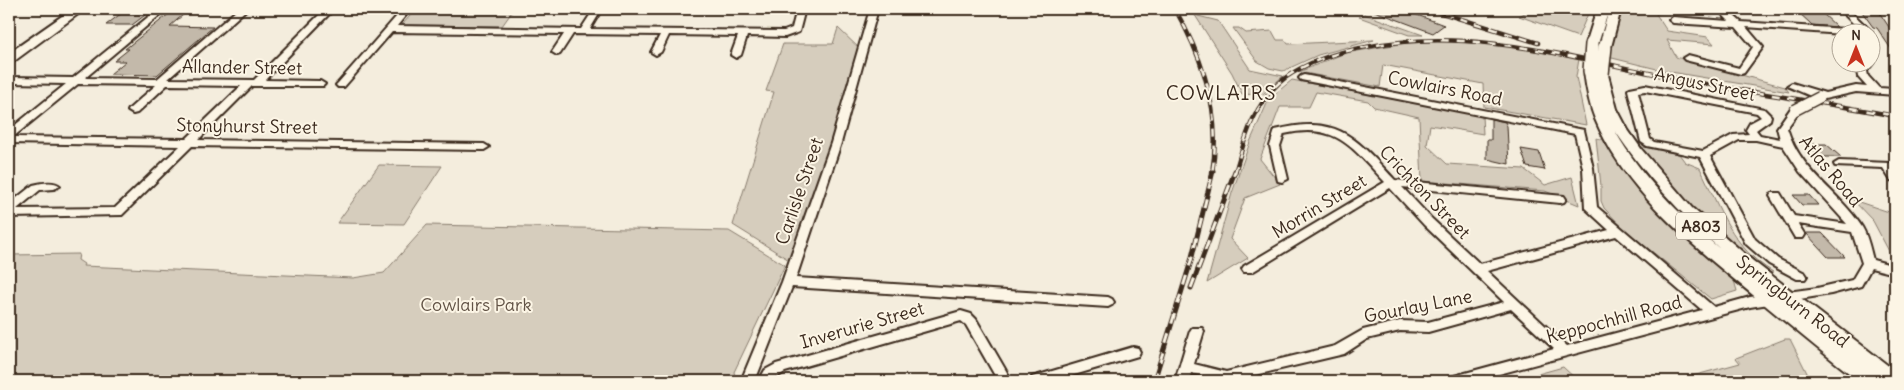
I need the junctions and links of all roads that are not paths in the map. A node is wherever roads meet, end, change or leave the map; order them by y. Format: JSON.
{"nodes":[{"id":1,"x":79,"y":9,"type":"edge"},
{"id":2,"x":163,"y":9,"type":"edge"},
{"id":3,"x":243,"y":9,"type":"edge"},
{"id":4,"x":330,"y":9,"type":"edge"},
{"id":5,"x":407,"y":9,"type":"edge"},
{"id":6,"x":598,"y":9,"type":"edge"},
{"id":7,"x":802,"y":9,"type":"edge"},
{"id":8,"x":874,"y":9,"type":"edge"},
{"id":9,"x":1603,"y":9,"type":"edge"},
{"id":10,"x":1615,"y":9,"type":"edge"},
{"id":11,"x":1721,"y":9,"type":"edge"},
{"id":12,"x":1843,"y":9,"type":"edge"},
{"id":13,"x":1673,"y":20,"type":"dead end"},
{"id":14,"x":1857,"y":22,"type":"edge"},
{"id":15,"x":1738,"y":24,"type":"junction"},
{"id":16,"x":390,"y":29,"type":"junction"},
{"id":17,"x":1832,"y":30,"type":"edge"},
{"id":18,"x":570,"y":31,"type":"junction"},
{"id":19,"x":584,"y":32,"type":"junction"},
{"id":20,"x":666,"y":33,"type":"junction"},
{"id":21,"x":744,"y":34,"type":"junction"},
{"id":22,"x":1598,"y":46,"type":"junction"},
{"id":23,"x":557,"y":52,"type":"dead end"},
{"id":24,"x":656,"y":52,"type":"dead end"},
{"id":25,"x":736,"y":55,"type":"dead end"},
{"id":26,"x":1688,"y":58,"type":"dead end"},
{"id":27,"x":9,"y":59,"type":"edge"},
{"id":28,"x":1862,"y":72,"type":"edge"},
{"id":29,"x":1596,"y":73,"type":"junction"},
{"id":30,"x":1304,"y":78,"type":"dead end"},
{"id":31,"x":9,"y":80,"type":"edge"},
{"id":32,"x":77,"y":81,"type":"junction"},
{"id":33,"x":162,"y":82,"type":"junction"},
{"id":34,"x":254,"y":83,"type":"junction"},
{"id":35,"x":320,"y":84,"type":"dead end"},
{"id":36,"x":341,"y":85,"type":"dead end"},
{"id":37,"x":1792,"y":86,"type":"dead end"},
{"id":38,"x":1875,"y":89,"type":"junction"},
{"id":39,"x":1895,"y":92,"type":"edge"},
{"id":40,"x":1822,"y":96,"type":"junction"},
{"id":41,"x":133,"y":111,"type":"dead end"},
{"id":42,"x":1580,"y":132,"type":"joint"},
{"id":43,"x":9,"y":135,"type":"edge"},
{"id":44,"x":1617,"y":135,"type":"junction"},
{"id":45,"x":1756,"y":137,"type":"junction"},
{"id":46,"x":9,"y":140,"type":"edge"},
{"id":47,"x":188,"y":143,"type":"junction"},
{"id":48,"x":1784,"y":143,"type":"junction"},
{"id":49,"x":484,"y":148,"type":"dead end"},
{"id":50,"x":1704,"y":155,"type":"junction"},
{"id":51,"x":1839,"y":164,"type":"dead end"},
{"id":52,"x":1895,"y":178,"type":"edge"},
{"id":53,"x":1282,"y":179,"type":"dead end"},
{"id":54,"x":1391,"y":184,"type":"junction"},
{"id":55,"x":54,"y":186,"type":"dead end"},
{"id":56,"x":1776,"y":196,"type":"dead end"},
{"id":57,"x":1560,"y":199,"type":"dead end"},
{"id":58,"x":9,"y":211,"type":"edge"},
{"id":59,"x":1789,"y":218,"type":"junction"},
{"id":60,"x":1857,"y":229,"type":"junction"},
{"id":61,"x":1617,"y":232,"type":"junction"},
{"id":62,"x":1799,"y":235,"type":"dead end"},
{"id":63,"x":1868,"y":263,"type":"junction"},
{"id":64,"x":1478,"y":268,"type":"junction"},
{"id":65,"x":1248,"y":269,"type":"dead end"},
{"id":66,"x":1895,"y":270,"type":"edge"},
{"id":67,"x":1801,"y":276,"type":"dead end"},
{"id":68,"x":788,"y":282,"type":"junction"},
{"id":69,"x":1777,"y":297,"type":"junction"},
{"id":70,"x":1108,"y":302,"type":"dead end"},
{"id":71,"x":1515,"y":303,"type":"junction"},
{"id":72,"x":1712,"y":312,"type":"junction"},
{"id":73,"x":1196,"y":333,"type":"dead end"},
{"id":74,"x":1133,"y":352,"type":"dead end"},
{"id":75,"x":1565,"y":352,"type":"junction"},
{"id":76,"x":1186,"y":367,"type":"junction"},
{"id":77,"x":768,"y":378,"type":"edge"},
{"id":78,"x":748,"y":381,"type":"edge"},
{"id":79,"x":1005,"y":381,"type":"edge"},
{"id":80,"x":1037,"y":381,"type":"edge"},
{"id":81,"x":1182,"y":381,"type":"edge"},
{"id":82,"x":1454,"y":381,"type":"edge"},
{"id":83,"x":1871,"y":381,"type":"edge"},
{"id":84,"x":1895,"y":381,"type":"edge"}],
"edges":[{"from":1,"to":27,"type":"main road"},
{"from":2,"to":32,"type":"street"},
{"from":3,"to":33,"type":"street"},
{"from":4,"to":34,"type":"street"},
{"from":5,"to":16,"type":"street"},
{"from":6,"to":19,"type":"street"},
{"from":7,"to":21,"type":"street"},
{"from":8,"to":68,"type":"street","name":"Carlisle Street"},
{"from":9,"to":22,"type":"main road","name":"Springburn Road","number":"A803"},
{"from":10,"to":22,"type":"main road","name":"Springburn Road","number":"A803"},
{"from":11,"to":15,"type":"street"},
{"from":12,"to":14,"type":"street"},
{"from":13,"to":15,"type":"street"},
{"from":15,"to":17,"type":"street"},
{"from":15,"to":26,"type":"street"},
{"from":16,"to":18,"type":"street"},
{"from":16,"to":36,"type":"street"},
{"from":18,"to":19,"type":"street"},
{"from":18,"to":23,"type":"street"},
{"from":19,"to":20,"type":"street"},
{"from":20,"to":21,"type":"street"},
{"from":20,"to":24,"type":"street"},
{"from":21,"to":25,"type":"street"},
{"from":22,"to":29,"type":"main road","name":"Springburn Road","number":"A803","bridge":true},
{"from":28,"to":38,"type":"street"},
{"from":29,"to":44,"type":"main road","name":"Springburn Road","number":"A803"},
{"from":29,"to":44,"type":"main road","name":"Springburn Road","number":"A803"},
{"from":30,"to":42,"type":"street","name":"Cowlairs Road"},
{"from":31,"to":32,"type":"street","name":"Allander Street"},
{"from":32,"to":33,"type":"street","name":"Allander Street"},
{"from":32,"to":43,"type":"street"},
{"from":33,"to":34,"type":"street","name":"Allander Street"},
{"from":33,"to":41,"type":"street","name":"Allander Street"},
{"from":34,"to":35,"type":"street","name":"Allander Street"},
{"from":34,"to":47,"type":"street"},
{"from":37,"to":40,"type":"street"},
{"from":38,"to":39,"type":"street","name":"Atlas Road"},
{"from":38,"to":40,"type":"street","name":"Atlas Road"},
{"from":40,"to":48,"type":"street","name":"Atlas Road","bridge":true},
{"from":42,"to":61,"type":"street"},
{"from":44,"to":69,"type":"main road","name":"Springburn Road","number":"A803"},
{"from":44,"to":69,"type":"main road","name":"Springburn Road","number":"A803"},
{"from":45,"to":48,"type":"street"},
{"from":45,"to":50,"type":"street"},
{"from":45,"to":50,"type":"street","name":"Angus Street"},
{"from":46,"to":47,"type":"street","name":"Stonyhurst Street"},
{"from":47,"to":49,"type":"street","name":"Stonyhurst Street"},
{"from":47,"to":58,"type":"street"},
{"from":48,"to":60,"type":"street","name":"Atlas Road"},
{"from":50,"to":67,"type":"street"},
{"from":51,"to":52,"type":"street"},
{"from":53,"to":54,"type":"street","name":"Crichton Street"},
{"from":54,"to":57,"type":"street","name":"Morrin Street"},
{"from":54,"to":64,"type":"street","name":"Crichton Street"},
{"from":54,"to":65,"type":"street","name":"Morrin Street"},
{"from":55,"to":58,"type":"street"},
{"from":56,"to":59,"type":"street"},
{"from":59,"to":60,"type":"street"},
{"from":59,"to":62,"type":"street"},
{"from":60,"to":63,"type":"street","name":"Atlas Road"},
{"from":61,"to":64,"type":"street"},
{"from":61,"to":72,"type":"street"},
{"from":63,"to":66,"type":"street"},
{"from":63,"to":69,"type":"street"},
{"from":64,"to":71,"type":"street","name":"Crichton Street"},
{"from":68,"to":70,"type":"street"},
{"from":68,"to":78,"type":"street","name":"Carlisle Street"},
{"from":69,"to":72,"type":"street","name":"Keppochhill Road"},
{"from":69,"to":83,"type":"main road","name":"Springburn Road","number":"A803"},
{"from":69,"to":84,"type":"main road","name":"Springburn Road","number":"A803"},
{"from":71,"to":75,"type":"street","name":"Crichton Street"},
{"from":71,"to":76,"type":"street","name":"Gourlay Lane"},
{"from":72,"to":75,"type":"street","name":"Keppochhill Road"},
{"from":73,"to":76,"type":"street"},
{"from":74,"to":80,"type":"street"},
{"from":75,"to":82,"type":"street","name":"Keppochhill Road"},
{"from":76,"to":81,"type":"street"},
{"from":77,"to":79,"type":"street","name":"Inverurie Street"}]}
